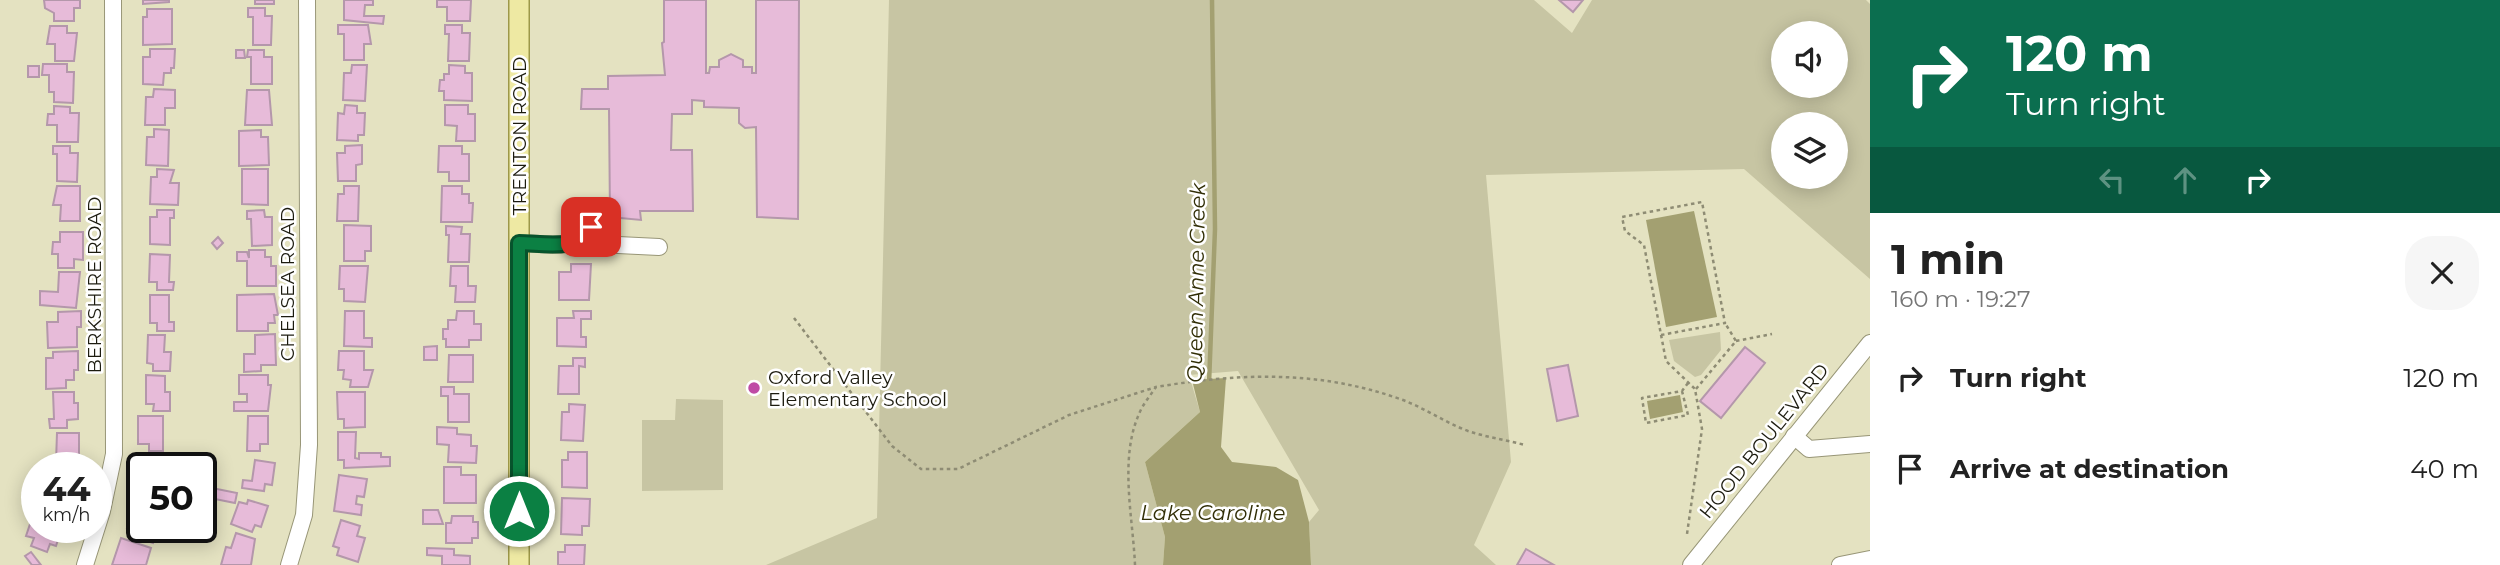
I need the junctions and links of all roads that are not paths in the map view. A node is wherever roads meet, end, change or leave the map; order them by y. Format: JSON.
{"nodes":[{"id":1,"x":113,"y":0,"type":"edge"},
{"id":2,"x":307,"y":0,"type":"edge"},
{"id":3,"x":519,"y":0,"type":"edge"},
{"id":4,"x":591,"y":216,"type":"dead end"},
{"id":5,"x":519,"y":243,"type":"junction"},
{"id":6,"x":577,"y":243,"type":"junction"},
{"id":7,"x":659,"y":247,"type":"dead end"},
{"id":8,"x":1870,"y":343,"type":"edge"},
{"id":9,"x":1794,"y":436,"type":"junction"},
{"id":10,"x":1870,"y":443,"type":"edge"},
{"id":11,"x":1870,"y":559,"type":"edge"},
{"id":12,"x":85,"y":565,"type":"edge"},
{"id":13,"x":289,"y":565,"type":"edge"},
{"id":14,"x":519,"y":565,"type":"edge"},
{"id":15,"x":1691,"y":565,"type":"edge"},
{"id":16,"x":1840,"y":565,"type":"edge"}],
"edges":[{"from":1,"to":12,"type":"street","name":"BERKSHIRE ROAD"},
{"from":2,"to":13,"type":"street","name":"CHELSEA ROAD"},
{"from":3,"to":5,"type":"main road","name":"TRENTON ROAD"},
{"from":4,"to":6,"type":"street"},
{"from":5,"to":6,"type":"street"},
{"from":5,"to":14,"type":"main road","name":"TRENTON ROAD"},
{"from":6,"to":7,"type":"street"},
{"from":8,"to":9,"type":"street","name":"HOOD BOULEVARD"},
{"from":9,"to":10,"type":"street"},
{"from":9,"to":15,"type":"street","name":"HOOD BOULEVARD"},
{"from":11,"to":16,"type":"street"}]}
